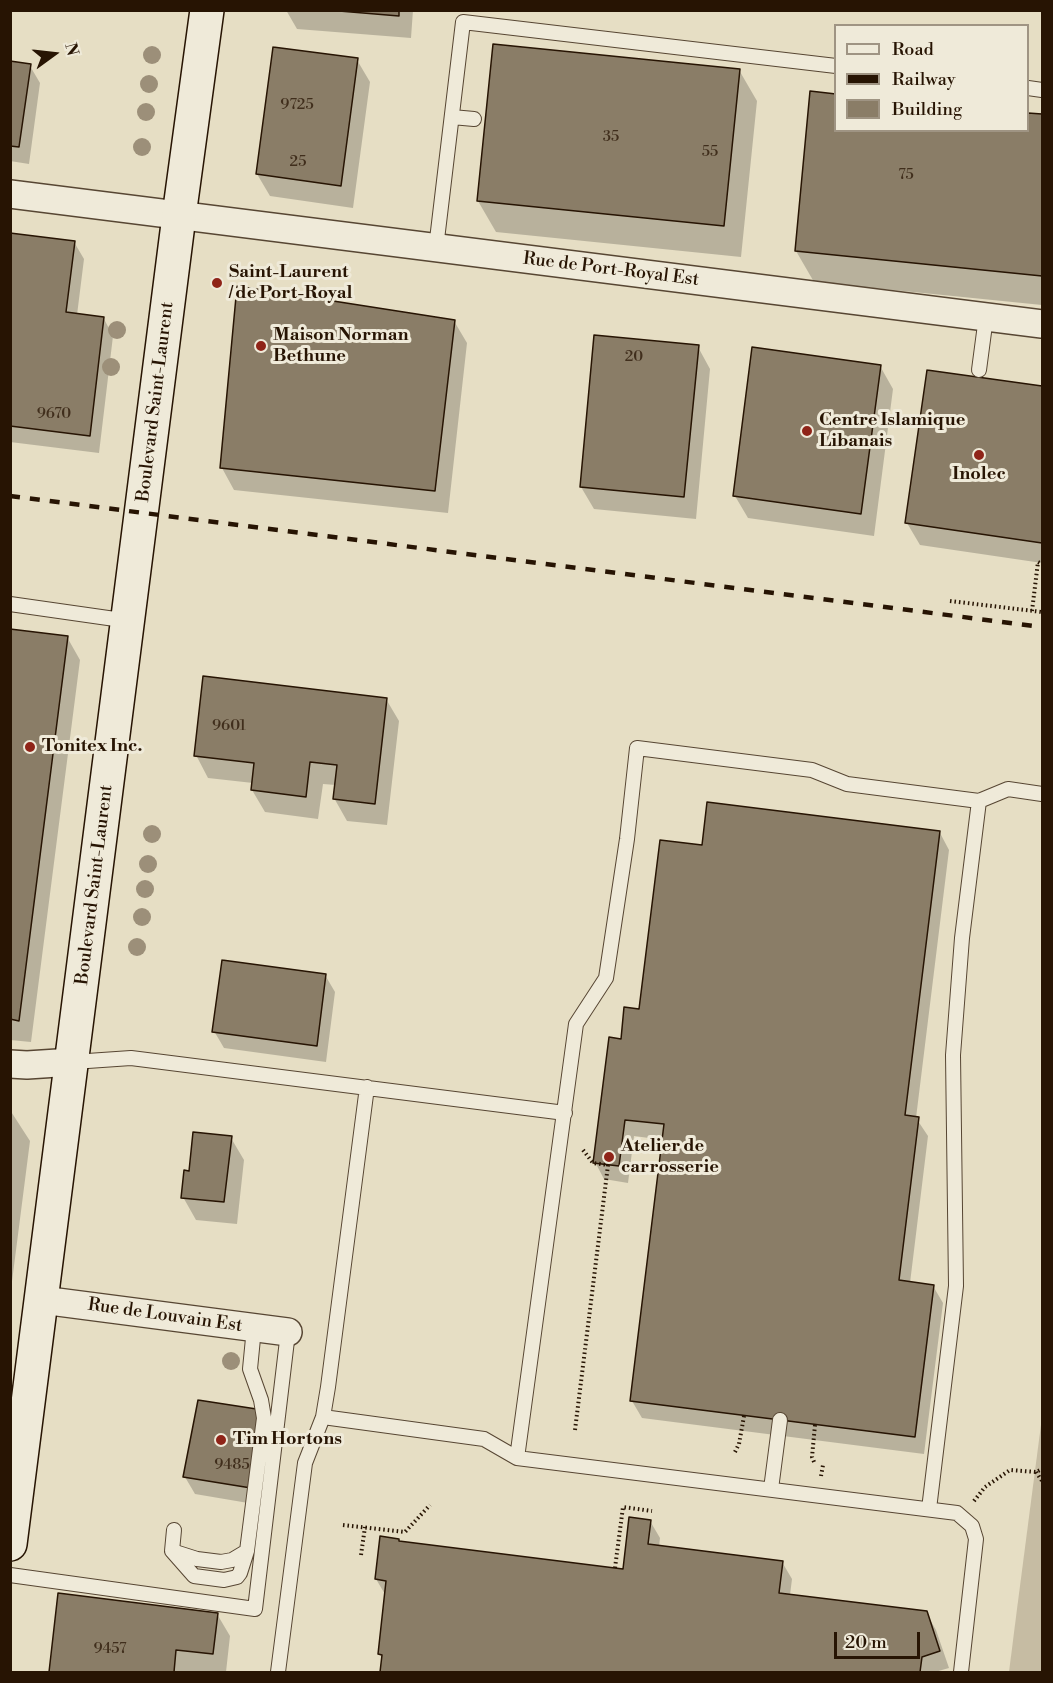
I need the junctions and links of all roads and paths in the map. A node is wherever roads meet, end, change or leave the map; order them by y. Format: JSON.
{"nodes":[{"id":1,"x":207,"y":10,"type":"edge"},
{"id":2,"x":834,"y":66,"type":"edge"},
{"id":3,"x":452,"y":117,"type":"junction"},
{"id":4,"x":474,"y":119,"type":"dead end"},
{"id":5,"x":10,"y":194,"type":"edge"},
{"id":6,"x":179,"y":216,"type":"junction"},
{"id":7,"x":436,"y":248,"type":"junction"},
{"id":8,"x":986,"y":317,"type":"junction"},
{"id":9,"x":1042,"y":324,"type":"edge"},
{"id":10,"x":979,"y":370,"type":"dead end"},
{"id":11,"x":1042,"y":564,"type":"edge"},
{"id":12,"x":950,"y":601,"type":"dead end"},
{"id":13,"x":10,"y":604,"type":"edge"},
{"id":14,"x":1032,"y":611,"type":"junction"},
{"id":15,"x":1042,"y":612,"type":"edge"},
{"id":16,"x":129,"y":621,"type":"junction"},
{"id":17,"x":1042,"y":794,"type":"edge"},
{"id":18,"x":979,"y":801,"type":"junction"},
{"id":19,"x":73,"y":1062,"type":"junction"},
{"id":20,"x":10,"y":1064,"type":"edge"},
{"id":21,"x":367,"y":1087,"type":"junction"},
{"id":22,"x":565,"y":1113,"type":"junction"},
{"id":23,"x":583,"y":1150,"type":"dead end"},
{"id":24,"x":42,"y":1300,"type":"junction"},
{"id":25,"x":254,"y":1328,"type":"junction"},
{"id":26,"x":288,"y":1332,"type":"joint"},
{"id":27,"x":744,"y":1416,"type":"dead end"},
{"id":28,"x":323,"y":1417,"type":"junction"},
{"id":29,"x":780,"y":1420,"type":"dead end"},
{"id":30,"x":815,"y":1425,"type":"dead end"},
{"id":31,"x":575,"y":1430,"type":"dead end"},
{"id":32,"x":735,"y":1452,"type":"dead end"},
{"id":33,"x":517,"y":1458,"type":"junction"},
{"id":34,"x":814,"y":1462,"type":"dead end"},
{"id":35,"x":1042,"y":1469,"type":"edge"},
{"id":36,"x":1035,"y":1472,"type":"junction"},
{"id":37,"x":1042,"y":1482,"type":"edge"},
{"id":38,"x":985,"y":1487,"type":"dead end"},
{"id":39,"x":771,"y":1489,"type":"junction"},
{"id":40,"x":430,"y":1505,"type":"dead end"},
{"id":41,"x":929,"y":1509,"type":"junction"},
{"id":42,"x":652,"y":1511,"type":"dead end"},
{"id":43,"x":343,"y":1525,"type":"dead end"},
{"id":44,"x":365,"y":1527,"type":"junction"},
{"id":45,"x":174,"y":1530,"type":"dead end"},
{"id":46,"x":10,"y":1544,"type":"edge"},
{"id":47,"x":361,"y":1555,"type":"dead end"},
{"id":48,"x":615,"y":1568,"type":"dead end"},
{"id":49,"x":10,"y":1575,"type":"edge"},
{"id":50,"x":278,"y":1672,"type":"edge"},
{"id":51,"x":961,"y":1672,"type":"edge"}],
"edges":[{"from":1,"to":6,"type":"main road","name":"Boulevard Saint-Laurent"},
{"from":2,"to":3,"type":"lane"},
{"from":3,"to":4,"type":"lane"},
{"from":3,"to":7,"type":"lane"},
{"from":5,"to":6,"type":"street","name":"Rue de Port-Royal Est"},
{"from":6,"to":7,"type":"street","name":"Rue de Port-Royal Est"},
{"from":6,"to":16,"type":"main road","name":"Boulevard Saint-Laurent"},
{"from":7,"to":8,"type":"street","name":"Rue de Port-Royal Est"},
{"from":8,"to":9,"type":"street","name":"Rue de Port-Royal Est"},
{"from":8,"to":10,"type":"lane"},
{"from":11,"to":14,"type":"path"},
{"from":12,"to":14,"type":"path"},
{"from":13,"to":16,"type":"lane"},
{"from":14,"to":15,"type":"path"},
{"from":16,"to":19,"type":"main road","name":"Boulevard Saint-Laurent"},
{"from":17,"to":18,"type":"lane"},
{"from":18,"to":22,"type":"lane"},
{"from":18,"to":41,"type":"lane"},
{"from":19,"to":20,"type":"street"},
{"from":19,"to":21,"type":"lane"},
{"from":19,"to":24,"type":"main road","name":"Boulevard Saint-Laurent"},
{"from":21,"to":22,"type":"lane"},
{"from":21,"to":28,"type":"lane"},
{"from":22,"to":33,"type":"lane"},
{"from":23,"to":31,"type":"path"},
{"from":24,"to":25,"type":"street","name":"Rue de Louvain Est"},
{"from":24,"to":46,"type":"main road","name":"Boulevard Saint-Laurent"},
{"from":25,"to":26,"type":"street","name":"Rue de Louvain Est"},
{"from":25,"to":45,"type":"lane"},
{"from":26,"to":49,"type":"lane"},
{"from":27,"to":32,"type":"path"},
{"from":28,"to":33,"type":"lane"},
{"from":28,"to":50,"type":"lane"},
{"from":29,"to":39,"type":"lane"},
{"from":30,"to":34,"type":"path"},
{"from":33,"to":39,"type":"lane"},
{"from":35,"to":36,"type":"path"},
{"from":36,"to":37,"type":"path"},
{"from":36,"to":38,"type":"path"},
{"from":39,"to":41,"type":"lane"},
{"from":40,"to":44,"type":"path"},
{"from":41,"to":51,"type":"lane"},
{"from":42,"to":48,"type":"path"},
{"from":43,"to":44,"type":"path"},
{"from":44,"to":47,"type":"path"}]}
